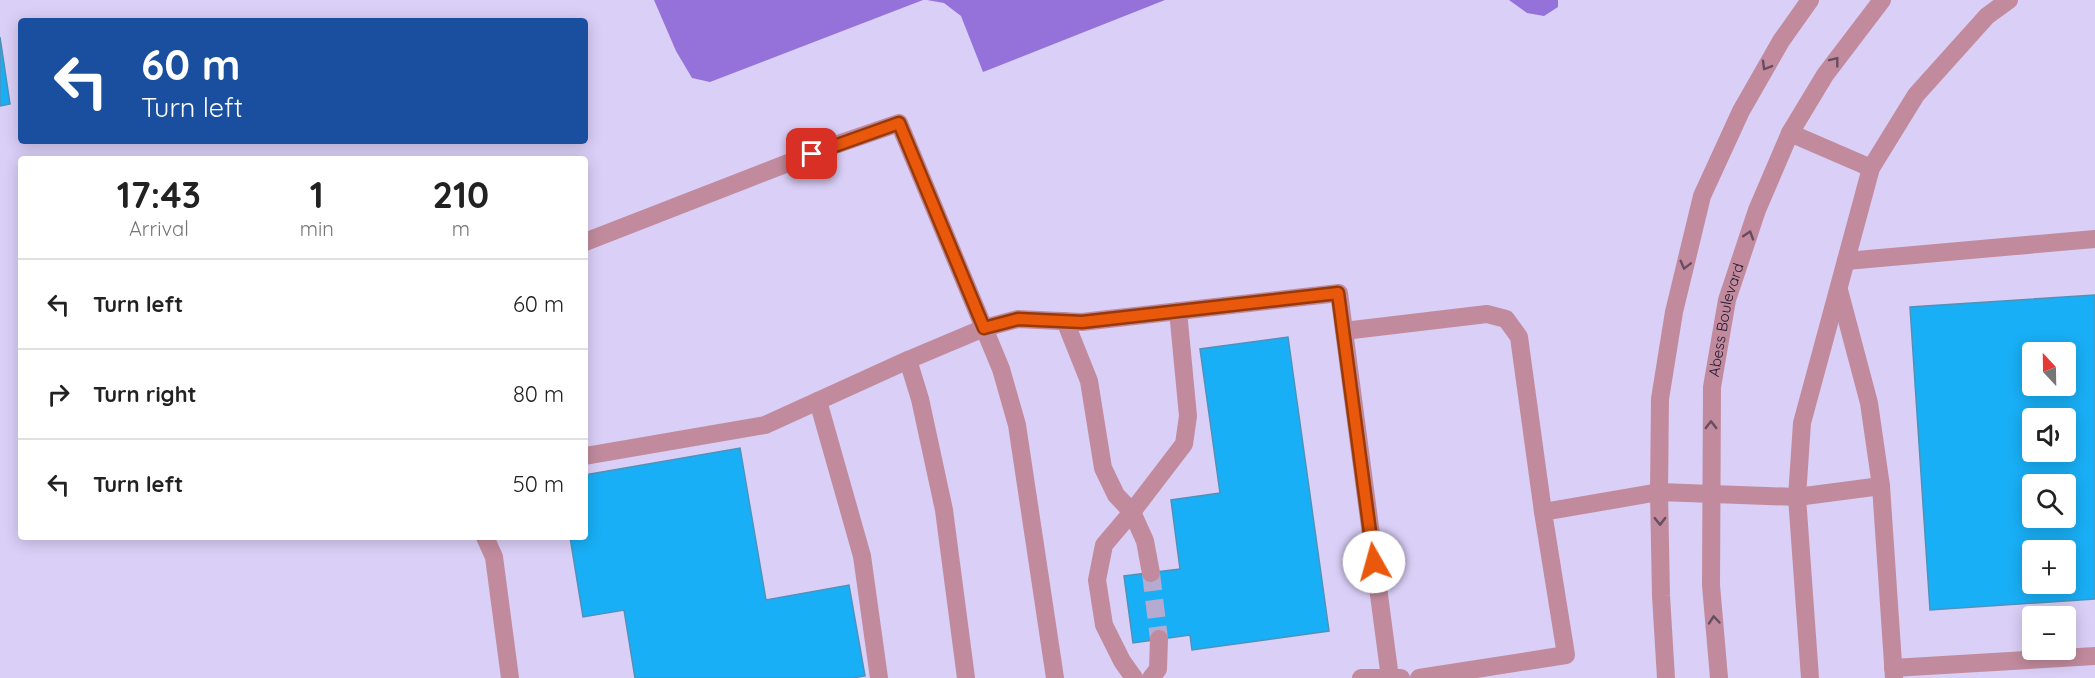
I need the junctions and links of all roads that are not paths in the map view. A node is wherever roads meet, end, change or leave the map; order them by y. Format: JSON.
{"nodes":[{"id":1,"x":1810,"y":0,"type":"edge"},
{"id":2,"x":1882,"y":0,"type":"edge"},
{"id":3,"x":2009,"y":0,"type":"edge"},
{"id":4,"x":1790,"y":133,"type":"junction"},
{"id":5,"x":1871,"y":168,"type":"junction"},
{"id":6,"x":2095,"y":239,"type":"edge"},
{"id":7,"x":588,"y":241,"type":"edge"},
{"id":8,"x":1846,"y":261,"type":"junction"},
{"id":9,"x":1838,"y":288,"type":"junction"},
{"id":10,"x":1178,"y":311,"type":"junction"},
{"id":11,"x":1065,"y":321,"type":"junction"},
{"id":12,"x":984,"y":328,"type":"junction"},
{"id":13,"x":1344,"y":331,"type":"junction"},
{"id":14,"x":908,"y":360,"type":"junction"},
{"id":15,"x":818,"y":401,"type":"junction"},
{"id":16,"x":588,"y":455,"type":"edge"},
{"id":17,"x":1881,"y":486,"type":"junction"},
{"id":18,"x":1659,"y":492,"type":"junction"},
{"id":19,"x":1711,"y":494,"type":"junction"},
{"id":20,"x":1797,"y":497,"type":"junction"},
{"id":21,"x":1132,"y":512,"type":"junction"},
{"id":22,"x":1543,"y":512,"type":"junction"},
{"id":23,"x":486,"y":540,"type":"edge"},
{"id":24,"x":1151,"y":573,"type":"tunnel mouth"},
{"id":25,"x":1160,"y":639,"type":"tunnel mouth"},
{"id":26,"x":2095,"y":656,"type":"edge"},
{"id":27,"x":1894,"y":673,"type":"edge"},
{"id":28,"x":510,"y":678,"type":"edge"},
{"id":29,"x":879,"y":678,"type":"edge"},
{"id":30,"x":966,"y":678,"type":"edge"},
{"id":31,"x":1054,"y":678,"type":"edge"},
{"id":32,"x":1134,"y":678,"type":"edge"},
{"id":33,"x":1151,"y":678,"type":"edge"},
{"id":34,"x":1361,"y":678,"type":"edge"},
{"id":35,"x":1390,"y":678,"type":"edge"},
{"id":36,"x":1401,"y":678,"type":"edge"},
{"id":37,"x":1419,"y":678,"type":"edge"},
{"id":38,"x":1666,"y":678,"type":"edge"},
{"id":39,"x":1719,"y":678,"type":"edge"},
{"id":40,"x":1810,"y":678,"type":"edge"}],
"edges":[{"from":1,"to":18,"type":"street","one_way":true},
{"from":4,"to":2,"type":"street","name":"Abess Boulevard","one_way":true},
{"from":3,"to":5,"type":"street"},
{"from":4,"to":5,"type":"street"},
{"from":19,"to":4,"type":"street","name":"Abess Boulevard","one_way":true},
{"from":5,"to":8,"type":"street"},
{"from":6,"to":8,"type":"street"},
{"from":7,"to":12,"type":"street"},
{"from":8,"to":9,"type":"street"},
{"from":9,"to":17,"type":"street"},
{"from":9,"to":20,"type":"street"},
{"from":10,"to":11,"type":"street"},
{"from":10,"to":13,"type":"street"},
{"from":10,"to":21,"type":"street"},
{"from":11,"to":12,"type":"street"},
{"from":11,"to":21,"type":"street"},
{"from":12,"to":14,"type":"street"},
{"from":12,"to":31,"type":"street"},
{"from":13,"to":22,"type":"street"},
{"from":13,"to":35,"type":"street"},
{"from":14,"to":15,"type":"street"},
{"from":14,"to":30,"type":"street"},
{"from":15,"to":16,"type":"street"},
{"from":15,"to":29,"type":"street"},
{"from":17,"to":20,"type":"street"},
{"from":17,"to":27,"type":"street"},
{"from":18,"to":19,"type":"street"},
{"from":18,"to":22,"type":"street"},
{"from":18,"to":38,"type":"street","one_way":true},
{"from":19,"to":20,"type":"street"},
{"from":39,"to":19,"type":"street","name":"Abess Boulevard","one_way":true},
{"from":20,"to":40,"type":"street"},
{"from":21,"to":24,"type":"street"},
{"from":21,"to":32,"type":"street"},
{"from":22,"to":37,"type":"street"},
{"from":23,"to":28,"type":"street"},
{"from":25,"to":33,"type":"street"},
{"from":26,"to":27,"type":"street"},
{"from":34,"to":35,"type":"street"},
{"from":35,"to":36,"type":"street"}]}
